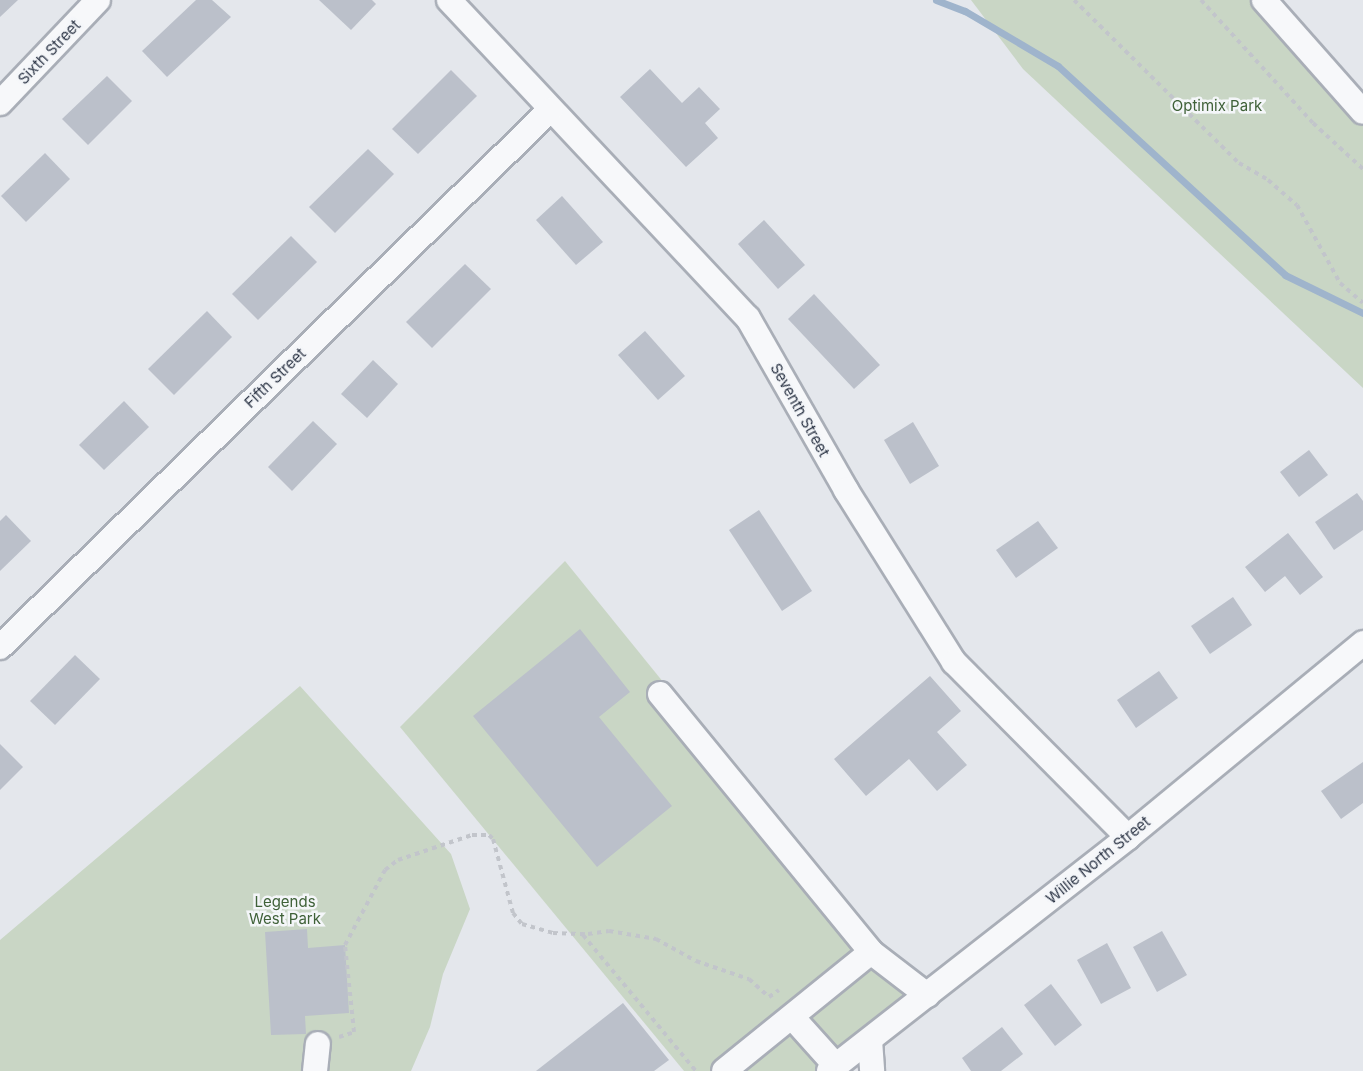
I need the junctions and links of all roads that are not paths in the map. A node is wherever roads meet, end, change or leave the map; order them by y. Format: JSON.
{"nodes":[{"id":1,"x":98,"y":0,"type":"edge"},
{"id":2,"x":449,"y":0,"type":"edge"},
{"id":3,"x":1264,"y":0,"type":"edge"},
{"id":4,"x":0,"y":103,"type":"edge"},
{"id":5,"x":550,"y":110,"type":"junction"},
{"id":6,"x":1363,"y":112,"type":"edge"},
{"id":7,"x":1363,"y":643,"type":"edge"},
{"id":8,"x":0,"y":647,"type":"edge"},
{"id":9,"x":660,"y":694,"type":"dead end"},
{"id":10,"x":1128,"y":837,"type":"junction"},
{"id":11,"x":871,"y":952,"type":"junction"},
{"id":12,"x":927,"y":995,"type":"junction"},
{"id":13,"x":794,"y":1018,"type":"junction"},
{"id":14,"x":870,"y":1040,"type":"junction"},
{"id":15,"x":318,"y":1044,"type":"dead end"},
{"id":16,"x":832,"y":1068,"type":"edge"},
{"id":17,"x":315,"y":1071,"type":"edge"},
{"id":18,"x":724,"y":1071,"type":"edge"},
{"id":19,"x":873,"y":1071,"type":"edge"}],
"edges":[{"from":1,"to":4,"type":"street","name":"Sixth Street"},
{"from":2,"to":5,"type":"street","name":"Seventh Street"},
{"from":3,"to":6,"type":"street"},
{"from":5,"to":8,"type":"street","name":"Fifth Street"},
{"from":5,"to":10,"type":"street","name":"Seventh Street"},
{"from":7,"to":10,"type":"street","name":"Willie North Street"},
{"from":9,"to":11,"type":"street"},
{"from":10,"to":12,"type":"street","name":"Willie North Street"},
{"from":11,"to":12,"type":"street"},
{"from":11,"to":13,"type":"street"},
{"from":12,"to":14,"type":"street","name":"Willie North Street"},
{"from":13,"to":16,"type":"street"},
{"from":13,"to":18,"type":"street"},
{"from":14,"to":16,"type":"street","name":"Willie North Street"},
{"from":14,"to":19,"type":"street"},
{"from":15,"to":17,"type":"street"}]}
